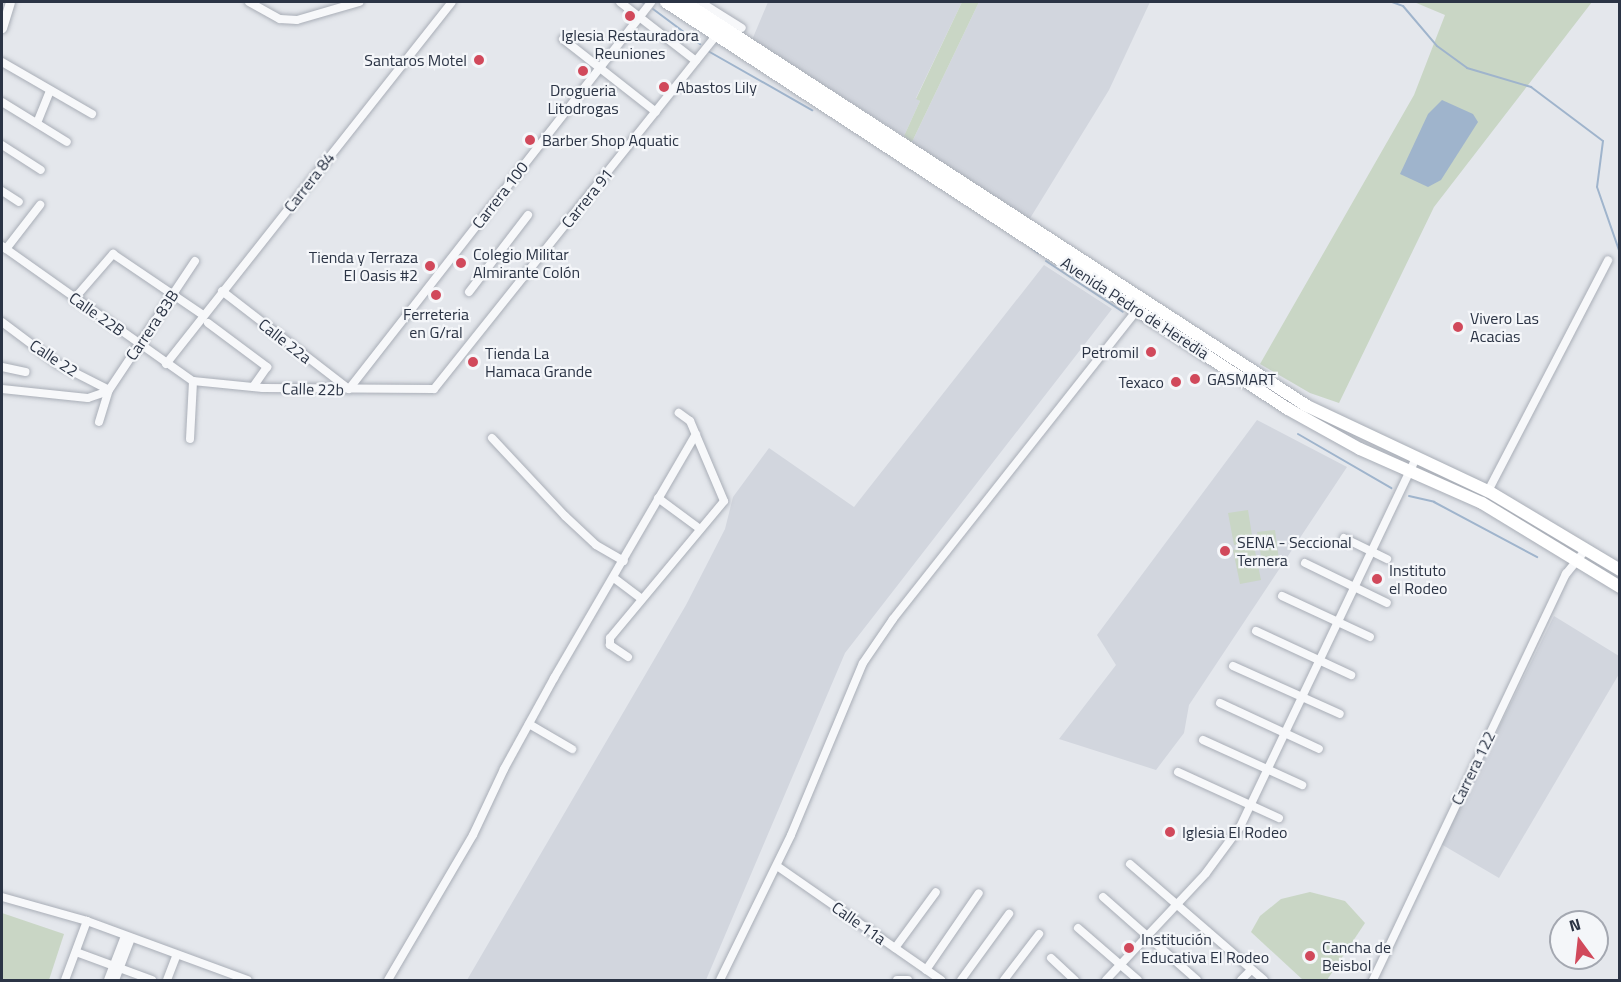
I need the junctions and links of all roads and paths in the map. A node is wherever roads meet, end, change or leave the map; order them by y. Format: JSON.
{"nodes":[{"id":1,"x":10,"y":2,"type":"edge"},
{"id":2,"x":249,"y":2,"type":"edge"},
{"id":3,"x":359,"y":2,"type":"edge"},
{"id":4,"x":452,"y":2,"type":"edge"},
{"id":5,"x":620,"y":2,"type":"edge"},
{"id":6,"x":651,"y":2,"type":"edge"},
{"id":7,"x":666,"y":2,"type":"edge"},
{"id":8,"x":684,"y":2,"type":"edge"},
{"id":9,"x":700,"y":2,"type":"edge"},
{"id":10,"x":639,"y":16,"type":"junction"},
{"id":11,"x":2,"y":28,"type":"edge"},
{"id":12,"x":742,"y":28,"type":"dead end"},
{"id":13,"x":717,"y":35,"type":"junction"},
{"id":14,"x":563,"y":39,"type":"dead end"},
{"id":15,"x":2,"y":62,"type":"edge"},
{"id":16,"x":696,"y":62,"type":"junction"},
{"id":17,"x":599,"y":68,"type":"junction"},
{"id":18,"x":50,"y":90,"type":"junction"},
{"id":19,"x":2,"y":102,"type":"edge"},
{"id":20,"x":656,"y":112,"type":"junction"},
{"id":21,"x":92,"y":114,"type":"dead end"},
{"id":22,"x":37,"y":123,"type":"junction"},
{"id":23,"x":67,"y":142,"type":"dead end"},
{"id":24,"x":2,"y":145,"type":"edge"},
{"id":25,"x":41,"y":170,"type":"dead end"},
{"id":26,"x":2,"y":191,"type":"edge"},
{"id":27,"x":19,"y":202,"type":"dead end"},
{"id":28,"x":40,"y":205,"type":"dead end"},
{"id":29,"x":528,"y":214,"type":"dead end"},
{"id":30,"x":4,"y":248,"type":"edge"},
{"id":31,"x":1608,"y":260,"type":"dead end"},
{"id":32,"x":195,"y":261,"type":"dead end"},
{"id":33,"x":222,"y":291,"type":"junction"},
{"id":34,"x":469,"y":292,"type":"dead end"},
{"id":35,"x":172,"y":295,"type":"junction"},
{"id":36,"x":74,"y":299,"type":"junction"},
{"id":37,"x":1141,"y":304,"type":"junction"},
{"id":38,"x":203,"y":315,"type":"junction"},
{"id":39,"x":2,"y":322,"type":"edge"},
{"id":40,"x":208,"y":323,"type":"dead end"},
{"id":41,"x":140,"y":344,"type":"junction"},
{"id":42,"x":166,"y":364,"type":"junction"},
{"id":43,"x":2,"y":367,"type":"edge"},
{"id":44,"x":24,"y":372,"type":"dead end"},
{"id":45,"x":194,"y":381,"type":"junction"},
{"id":46,"x":253,"y":387,"type":"junction"},
{"id":47,"x":2,"y":389,"type":"edge"},
{"id":48,"x":349,"y":389,"type":"junction"},
{"id":49,"x":434,"y":389,"type":"joint"},
{"id":50,"x":109,"y":390,"type":"junction"},
{"id":51,"x":679,"y":413,"type":"dead end"},
{"id":52,"x":99,"y":422,"type":"dead end"},
{"id":53,"x":696,"y":434,"type":"junction"},
{"id":54,"x":492,"y":438,"type":"dead end"},
{"id":55,"x":190,"y":439,"type":"dead end"},
{"id":56,"x":1415,"y":460,"type":"junction"},
{"id":57,"x":1409,"y":472,"type":"junction"},
{"id":58,"x":1488,"y":491,"type":"junction"},
{"id":59,"x":658,"y":498,"type":"junction"},
{"id":60,"x":700,"y":530,"type":"junction"},
{"id":61,"x":1344,"y":538,"type":"dead end"},
{"id":62,"x":1371,"y":552,"type":"junction"},
{"id":63,"x":1583,"y":555,"type":"junction"},
{"id":64,"x":1387,"y":560,"type":"dead end"},
{"id":65,"x":624,"y":561,"type":"junction"},
{"id":66,"x":1305,"y":563,"type":"dead end"},
{"id":67,"x":1620,"y":570,"type":"edge"},
{"id":68,"x":614,"y":578,"type":"junction"},
{"id":69,"x":1354,"y":587,"type":"junction"},
{"id":70,"x":1620,"y":587,"type":"edge"},
{"id":71,"x":1282,"y":596,"type":"dead end"},
{"id":72,"x":641,"y":598,"type":"junction"},
{"id":73,"x":1387,"y":603,"type":"dead end"},
{"id":74,"x":1338,"y":622,"type":"junction"},
{"id":75,"x":1256,"y":631,"type":"dead end"},
{"id":76,"x":1370,"y":637,"type":"dead end"},
{"id":77,"x":628,"y":657,"type":"dead end"},
{"id":78,"x":1320,"y":660,"type":"junction"},
{"id":79,"x":1233,"y":666,"type":"dead end"},
{"id":80,"x":1351,"y":675,"type":"dead end"},
{"id":81,"x":1302,"y":698,"type":"junction"},
{"id":82,"x":1220,"y":703,"type":"dead end"},
{"id":83,"x":1340,"y":714,"type":"dead end"},
{"id":84,"x":529,"y":724,"type":"junction"},
{"id":85,"x":1285,"y":733,"type":"junction"},
{"id":86,"x":1203,"y":740,"type":"dead end"},
{"id":87,"x":572,"y":749,"type":"dead end"},
{"id":88,"x":1319,"y":749,"type":"dead end"},
{"id":89,"x":1268,"y":769,"type":"junction"},
{"id":90,"x":1178,"y":772,"type":"dead end"},
{"id":91,"x":1302,"y":785,"type":"dead end"},
{"id":92,"x":1251,"y":805,"type":"junction"},
{"id":93,"x":1280,"y":818,"type":"dead end"},
{"id":94,"x":1130,"y":864,"type":"dead end"},
{"id":95,"x":777,"y":866,"type":"junction"},
{"id":96,"x":936,"y":892,"type":"dead end"},
{"id":97,"x":979,"y":893,"type":"dead end"},
{"id":98,"x":2,"y":897,"type":"edge"},
{"id":99,"x":1103,"y":897,"type":"dead end"},
{"id":100,"x":1176,"y":905,"type":"junction"},
{"id":101,"x":1009,"y":914,"type":"dead end"},
{"id":102,"x":87,"y":921,"type":"junction"},
{"id":103,"x":1078,"y":928,"type":"dead end"},
{"id":104,"x":1039,"y":934,"type":"dead end"},
{"id":105,"x":1147,"y":936,"type":"junction"},
{"id":106,"x":128,"y":937,"type":"junction"},
{"id":107,"x":895,"y":948,"type":"junction"},
{"id":108,"x":76,"y":952,"type":"junction"},
{"id":109,"x":176,"y":956,"type":"junction"},
{"id":110,"x":1051,"y":958,"type":"dead end"},
{"id":111,"x":1120,"y":965,"type":"junction"},
{"id":112,"x":116,"y":967,"type":"junction"},
{"id":113,"x":926,"y":970,"type":"junction"},
{"id":114,"x":1250,"y":970,"type":"junction"},
{"id":115,"x":242,"y":980,"type":"edge"},
{"id":116,"x":65,"y":981,"type":"edge"},
{"id":117,"x":108,"y":981,"type":"edge"},
{"id":118,"x":115,"y":981,"type":"edge"},
{"id":119,"x":152,"y":981,"type":"edge"},
{"id":120,"x":167,"y":981,"type":"edge"},
{"id":121,"x":388,"y":981,"type":"edge"},
{"id":122,"x":720,"y":981,"type":"edge"},
{"id":123,"x":897,"y":981,"type":"edge"},
{"id":124,"x":908,"y":981,"type":"edge"},
{"id":125,"x":941,"y":981,"type":"edge"},
{"id":126,"x":961,"y":981,"type":"edge"},
{"id":127,"x":1004,"y":981,"type":"edge"},
{"id":128,"x":1075,"y":981,"type":"edge"},
{"id":129,"x":1106,"y":981,"type":"edge"},
{"id":130,"x":1138,"y":981,"type":"edge"},
{"id":131,"x":1197,"y":981,"type":"edge"},
{"id":132,"x":1242,"y":981,"type":"edge"},
{"id":133,"x":1264,"y":981,"type":"edge"},
{"id":134,"x":1373,"y":981,"type":"edge"}],
"edges":[{"from":1,"to":11,"type":"street"},
{"from":2,"to":3,"type":"street"},
{"from":4,"to":33,"type":"street","name":"Carrera 84"},
{"from":5,"to":10,"type":"street"},
{"from":6,"to":10,"type":"street","name":"Carrera 100"},
{"from":7,"to":13,"type":"highway","name":"Avenida Pedro de Heredia"},
{"from":8,"to":37,"type":"highway","name":"Avenida Pedro de Heredia"},
{"from":9,"to":12,"type":"street"},
{"from":10,"to":16,"type":"street"},
{"from":10,"to":17,"type":"street","name":"Carrera 100"},
{"from":13,"to":16,"type":"street","name":"Carrera 91"},
{"from":13,"to":37,"type":"highway","name":"Avenida Pedro de Heredia"},
{"from":14,"to":17,"type":"street"},
{"from":15,"to":18,"type":"street"},
{"from":16,"to":20,"type":"street","name":"Carrera 91"},
{"from":17,"to":20,"type":"street"},
{"from":17,"to":48,"type":"street","name":"Carrera 100"},
{"from":18,"to":21,"type":"street"},
{"from":18,"to":22,"type":"street"},
{"from":19,"to":22,"type":"street"},
{"from":20,"to":49,"type":"street","name":"Carrera 91"},
{"from":22,"to":23,"type":"street"},
{"from":24,"to":25,"type":"street"},
{"from":26,"to":27,"type":"street"},
{"from":28,"to":30,"type":"street"},
{"from":29,"to":34,"type":"street"},
{"from":30,"to":36,"type":"street","name":"Calle 22B"},
{"from":31,"to":58,"type":"street"},
{"from":32,"to":35,"type":"street","name":"Carrera 83B"},
{"from":33,"to":38,"type":"street","name":"Carrera 84"},
{"from":33,"to":48,"type":"street","name":"Calle 22a"},
{"from":35,"to":36,"type":"street"},
{"from":35,"to":38,"type":"street"},
{"from":35,"to":41,"type":"street","name":"Carrera 83B"},
{"from":36,"to":41,"type":"street","name":"Calle 22B"},
{"from":37,"to":56,"type":"highway","name":"Avenida Pedro de Heredia"},
{"from":37,"to":57,"type":"highway","name":"Avenida Pedro de Heredia"},
{"from":37,"to":95,"type":"street"},
{"from":38,"to":42,"type":"street","name":"Carrera 84"},
{"from":39,"to":50,"type":"street","name":"Calle 22"},
{"from":40,"to":46,"type":"street"},
{"from":41,"to":42,"type":"street","name":"Calle 22B"},
{"from":41,"to":50,"type":"street","name":"Carrera 83B"},
{"from":42,"to":45,"type":"street","name":"Calle 22B"},
{"from":43,"to":44,"type":"street"},
{"from":45,"to":46,"type":"street","name":"Calle 22b"},
{"from":45,"to":55,"type":"street"},
{"from":46,"to":48,"type":"street","name":"Calle 22b"},
{"from":47,"to":50,"type":"street"},
{"from":48,"to":49,"type":"street","name":"Calle 22b"},
{"from":50,"to":52,"type":"street","name":"Carrera 83B"},
{"from":51,"to":53,"type":"street"},
{"from":53,"to":59,"type":"street"},
{"from":53,"to":60,"type":"street"},
{"from":54,"to":65,"type":"street"},
{"from":56,"to":57,"type":"street"},
{"from":56,"to":58,"type":"highway","name":"Avenida Pedro de Heredia"},
{"from":57,"to":62,"type":"street"},
{"from":57,"to":63,"type":"highway","name":"Avenida Pedro de Heredia"},
{"from":58,"to":63,"type":"highway","name":"Avenida Pedro de Heredia"},
{"from":59,"to":60,"type":"street"},
{"from":59,"to":65,"type":"street"},
{"from":60,"to":72,"type":"street"},
{"from":61,"to":62,"type":"street"},
{"from":62,"to":64,"type":"street"},
{"from":62,"to":69,"type":"street"},
{"from":63,"to":67,"type":"highway","name":"Avenida Pedro de Heredia"},
{"from":63,"to":70,"type":"highway","name":"Avenida Pedro de Heredia"},
{"from":63,"to":134,"type":"street","name":"Carrera 122"},
{"from":65,"to":68,"type":"street"},
{"from":66,"to":69,"type":"street"},
{"from":68,"to":72,"type":"street"},
{"from":68,"to":84,"type":"street"},
{"from":69,"to":73,"type":"street"},
{"from":69,"to":74,"type":"street"},
{"from":71,"to":74,"type":"street"},
{"from":72,"to":77,"type":"street"},
{"from":74,"to":76,"type":"street"},
{"from":74,"to":78,"type":"street"},
{"from":75,"to":78,"type":"street"},
{"from":78,"to":80,"type":"street"},
{"from":78,"to":81,"type":"street"},
{"from":79,"to":81,"type":"street"},
{"from":81,"to":83,"type":"street"},
{"from":81,"to":85,"type":"street"},
{"from":82,"to":85,"type":"street"},
{"from":84,"to":87,"type":"street"},
{"from":84,"to":121,"type":"street"},
{"from":85,"to":88,"type":"street"},
{"from":85,"to":89,"type":"street"},
{"from":86,"to":89,"type":"street"},
{"from":89,"to":91,"type":"street"},
{"from":89,"to":92,"type":"street"},
{"from":90,"to":92,"type":"street"},
{"from":92,"to":93,"type":"street"},
{"from":92,"to":100,"type":"street"},
{"from":94,"to":100,"type":"street"},
{"from":95,"to":107,"type":"street","name":"Calle 11a"},
{"from":95,"to":122,"type":"street"},
{"from":96,"to":107,"type":"street"},
{"from":97,"to":113,"type":"street"},
{"from":98,"to":102,"type":"street"},
{"from":99,"to":105,"type":"street"},
{"from":100,"to":105,"type":"street"},
{"from":100,"to":114,"type":"street"},
{"from":101,"to":126,"type":"street"},
{"from":102,"to":106,"type":"street"},
{"from":102,"to":108,"type":"street"},
{"from":103,"to":111,"type":"street"},
{"from":104,"to":127,"type":"street"},
{"from":105,"to":111,"type":"street"},
{"from":105,"to":131,"type":"street"},
{"from":106,"to":109,"type":"street"},
{"from":106,"to":112,"type":"street"},
{"from":107,"to":113,"type":"street","name":"Calle 11a"},
{"from":108,"to":112,"type":"street"},
{"from":108,"to":116,"type":"street"},
{"from":109,"to":115,"type":"street"},
{"from":109,"to":120,"type":"street"},
{"from":110,"to":128,"type":"street"},
{"from":111,"to":129,"type":"street"},
{"from":111,"to":130,"type":"street"},
{"from":112,"to":117,"type":"street"},
{"from":112,"to":118,"type":"street"},
{"from":112,"to":119,"type":"street"},
{"from":113,"to":125,"type":"street","name":"Calle 11a"},
{"from":114,"to":132,"type":"street"},
{"from":114,"to":133,"type":"street"},
{"from":123,"to":124,"type":"street"}]}
